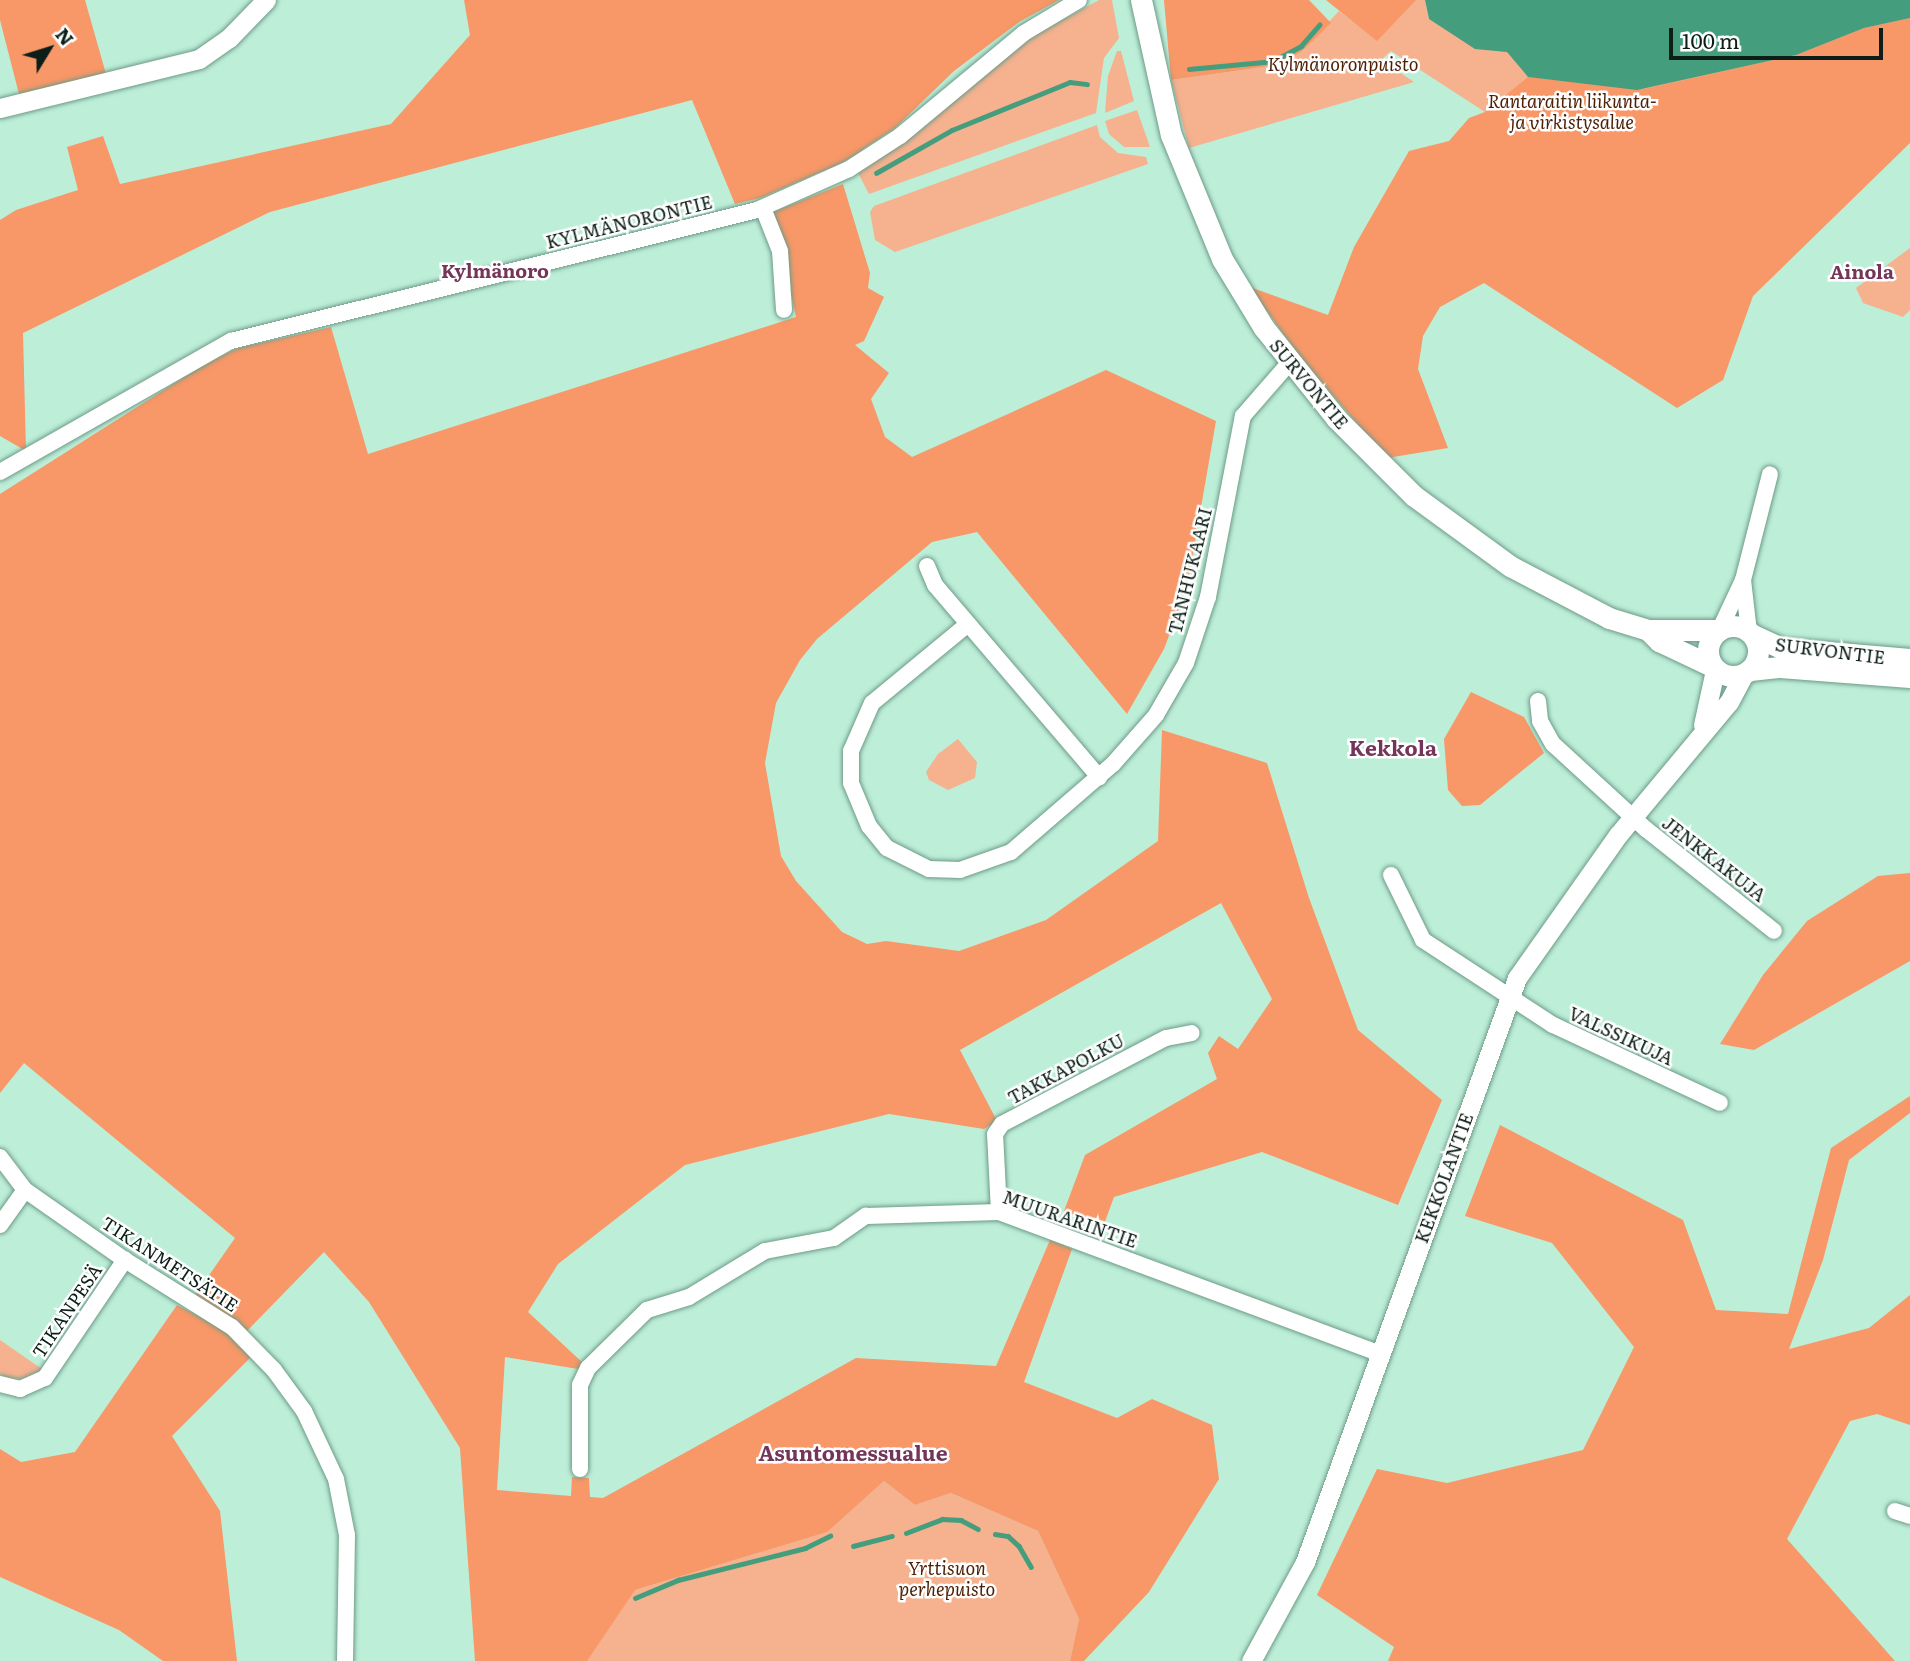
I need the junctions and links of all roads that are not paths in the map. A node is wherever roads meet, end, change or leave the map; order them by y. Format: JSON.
{"nodes":[{"id":1,"x":1079,"y":0,"type":"edge"},
{"id":2,"x":1141,"y":0,"type":"edge"},
{"id":3,"x":261,"y":2,"type":"edge"},
{"id":4,"x":0,"y":108,"type":"edge"},
{"id":5,"x":763,"y":208,"type":"junction"},
{"id":6,"x":784,"y":310,"type":"dead end"},
{"id":7,"x":1289,"y":363,"type":"junction"},
{"id":8,"x":0,"y":471,"type":"edge"},
{"id":9,"x":1770,"y":474,"type":"dead end"},
{"id":10,"x":928,"y":566,"type":"dead end"},
{"id":11,"x":1743,"y":580,"type":"junction"},
{"id":12,"x":968,"y":624,"type":"junction"},
{"id":13,"x":1719,"y":629,"type":"junction"},
{"id":14,"x":1648,"y":630,"type":"junction"},
{"id":15,"x":1751,"y":633,"type":"junction"},
{"id":16,"x":1910,"y":659,"type":"edge"},
{"id":17,"x":1713,"y":668,"type":"junction"},
{"id":18,"x":1747,"y":672,"type":"junction"},
{"id":19,"x":1910,"y":677,"type":"edge"},
{"id":20,"x":1538,"y":701,"type":"dead end"},
{"id":21,"x":1701,"y":732,"type":"junction"},
{"id":22,"x":1099,"y":777,"type":"junction"},
{"id":23,"x":1633,"y":816,"type":"junction"},
{"id":24,"x":1391,"y":875,"type":"dead end"},
{"id":25,"x":1774,"y":931,"type":"dead end"},
{"id":26,"x":1508,"y":999,"type":"junction"},
{"id":27,"x":1192,"y":1033,"type":"dead end"},
{"id":28,"x":1720,"y":1103,"type":"dead end"},
{"id":29,"x":0,"y":1157,"type":"edge"},
{"id":30,"x":25,"y":1190,"type":"junction"},
{"id":31,"x":999,"y":1212,"type":"junction"},
{"id":32,"x":0,"y":1225,"type":"edge"},
{"id":33,"x":125,"y":1261,"type":"junction"},
{"id":34,"x":1379,"y":1353,"type":"junction"},
{"id":35,"x":0,"y":1384,"type":"edge"},
{"id":36,"x":580,"y":1469,"type":"dead end"},
{"id":37,"x":345,"y":1661,"type":"edge"},
{"id":38,"x":1251,"y":1661,"type":"edge"}],
"edges":[{"from":1,"to":5,"type":"street","name":"KYLMÄNORONTIE"},
{"from":2,"to":7,"type":"main road","name":"SURVONTIE"},
{"from":3,"to":4,"type":"street"},
{"from":5,"to":6,"type":"street"},
{"from":5,"to":8,"type":"street","name":"KYLMÄNORONTIE"},
{"from":7,"to":14,"type":"main road","name":"SURVONTIE"},
{"from":7,"to":22,"type":"street","name":"TANHUKAARI"},
{"from":9,"to":11,"type":"street"},
{"from":10,"to":12,"type":"street"},
{"from":11,"to":13,"type":"street"},
{"from":11,"to":15,"type":"street"},
{"from":12,"to":22,"type":"street"},
{"from":12,"to":22,"type":"street","name":"TANHUKAARI"},
{"from":13,"to":14,"type":"main road","name":"SURVONTIE"},
{"from":13,"to":15,"type":"main road"},
{"from":13,"to":17,"type":"main road"},
{"from":14,"to":17,"type":"main road","name":"SURVONTIE"},
{"from":15,"to":16,"type":"main road","name":"SURVONTIE"},
{"from":15,"to":18,"type":"main road"},
{"from":17,"to":18,"type":"main road"},
{"from":17,"to":21,"type":"street","name":"KEKKOLANTIE"},
{"from":18,"to":19,"type":"main road","name":"SURVONTIE"},
{"from":18,"to":21,"type":"street","name":"KEKKOLANTIE"},
{"from":20,"to":23,"type":"street","name":"JENKKAKUJA"},
{"from":21,"to":23,"type":"street","name":"KEKKOLANTIE"},
{"from":23,"to":25,"type":"street","name":"JENKKAKUJA"},
{"from":23,"to":26,"type":"street","name":"KEKKOLANTIE"},
{"from":24,"to":26,"type":"street","name":"VALSSIKUJA"},
{"from":26,"to":28,"type":"street","name":"VALSSIKUJA"},
{"from":26,"to":34,"type":"street","name":"KEKKOLANTIE"},
{"from":27,"to":31,"type":"street","name":"TAKKAPOLKU"},
{"from":29,"to":30,"type":"street","name":"TIKANMETSÄTIE"},
{"from":30,"to":32,"type":"street"},
{"from":30,"to":33,"type":"street","name":"TIKANMETSÄTIE"},
{"from":31,"to":34,"type":"street","name":"MUURARINTIE"},
{"from":31,"to":36,"type":"street","name":"MUURARINTIE"},
{"from":33,"to":35,"type":"street","name":"TIKANPESÄ"},
{"from":33,"to":37,"type":"street","name":"TIKANMETSÄTIE"},
{"from":34,"to":38,"type":"street","name":"KEKKOLANTIE"}]}
